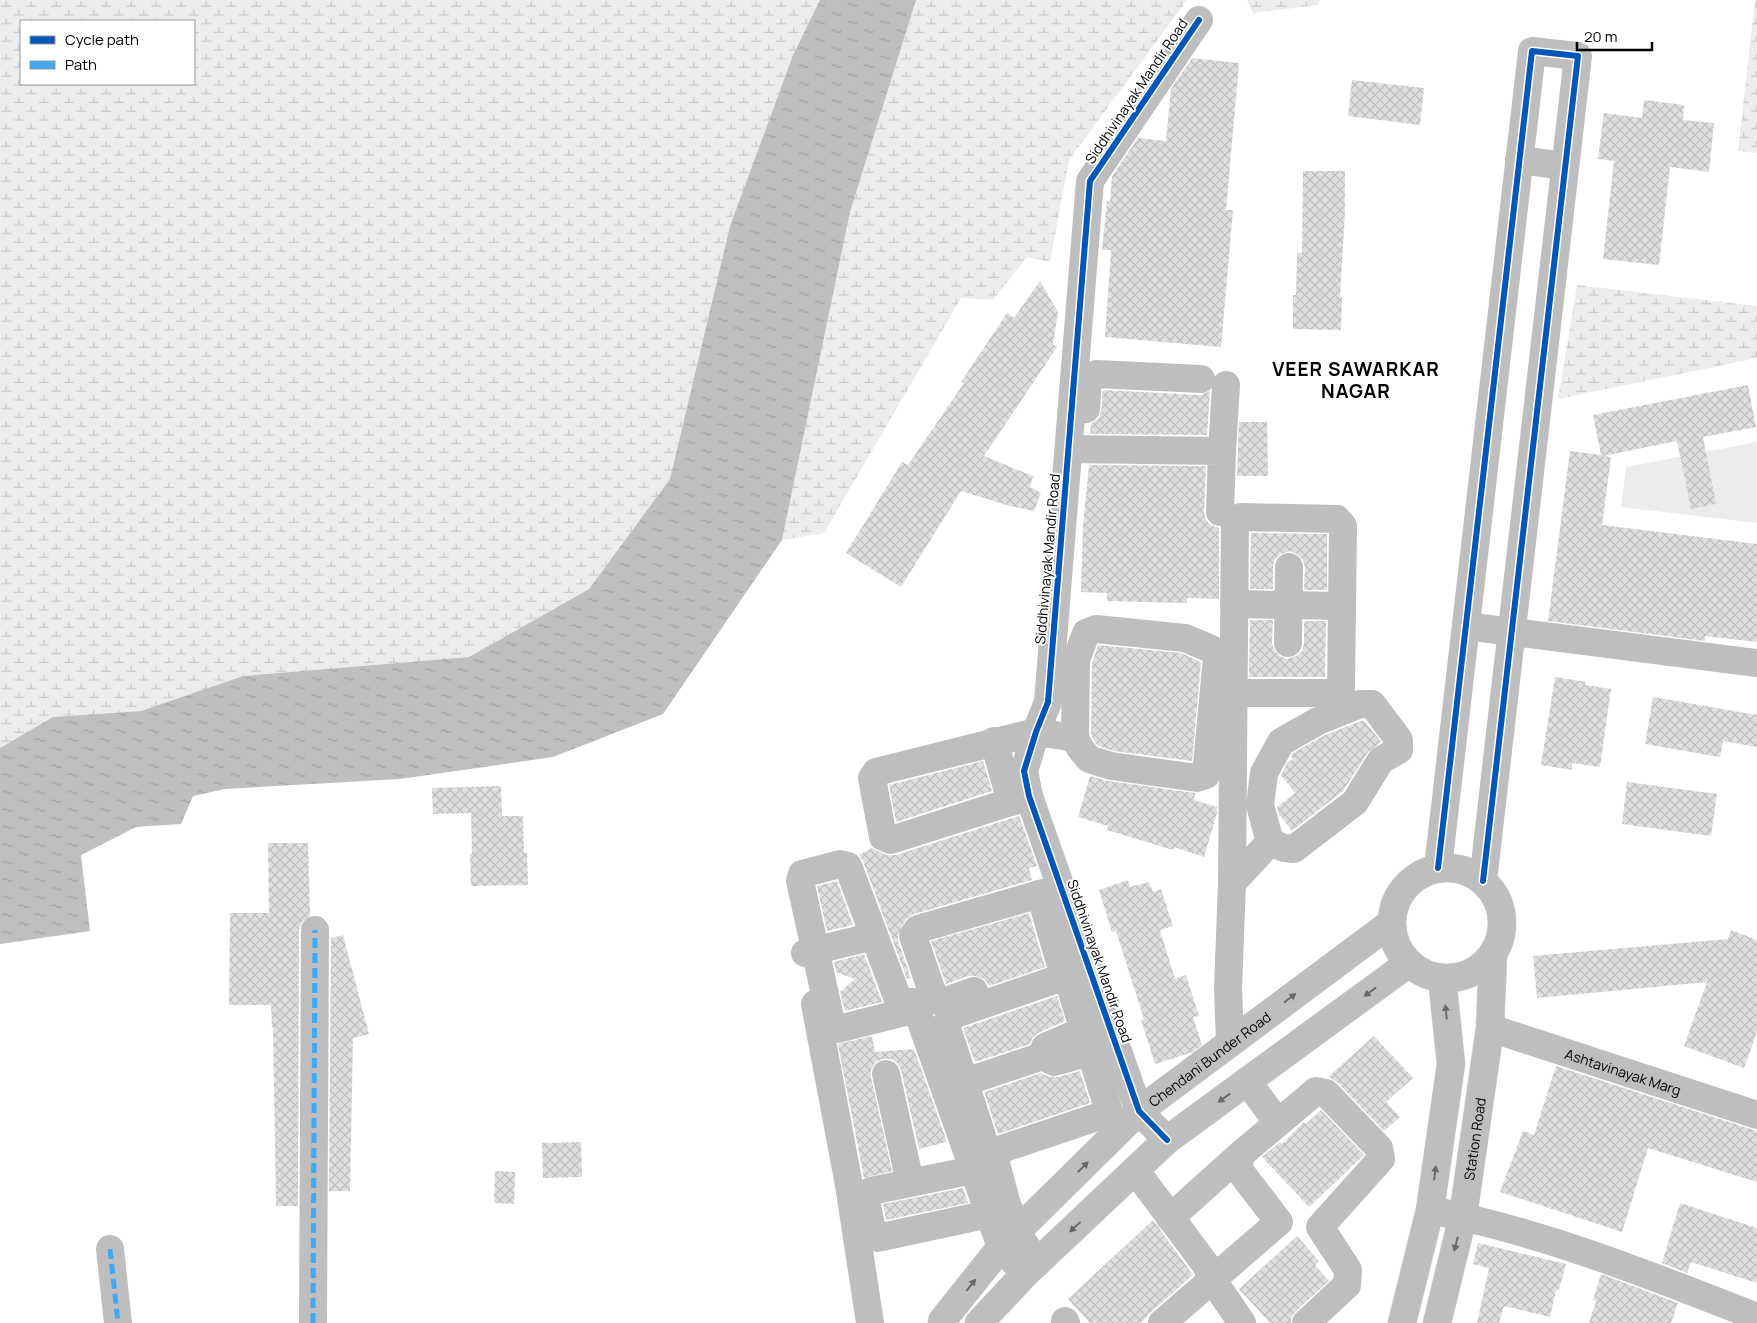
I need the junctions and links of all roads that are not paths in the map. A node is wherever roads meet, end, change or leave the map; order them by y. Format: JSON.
{"nodes":[{"id":1,"x":1199,"y":20,"type":"dead end"},
{"id":2,"x":1520,"y":160,"type":"junction"},
{"id":3,"x":1565,"y":166,"type":"junction"},
{"id":4,"x":1076,"y":449,"type":"junction"},
{"id":5,"x":1222,"y":451,"type":"junction"},
{"id":6,"x":1082,"y":505,"type":"dead end"},
{"id":7,"x":1220,"y":512,"type":"dead end"},
{"id":8,"x":1289,"y":567,"type":"dead end"},
{"id":9,"x":1234,"y":604,"type":"junction"},
{"id":10,"x":1288,"y":605,"type":"junction"},
{"id":11,"x":1342,"y":606,"type":"junction"},
{"id":12,"x":1466,"y":626,"type":"junction"},
{"id":13,"x":1512,"y":632,"type":"junction"},
{"id":14,"x":1288,"y":643,"type":"dead end"},
{"id":15,"x":1757,"y":663,"type":"edge"},
{"id":16,"x":1233,"y":693,"type":"junction"},
{"id":17,"x":1036,"y":732,"type":"junction"},
{"id":18,"x":1075,"y":738,"type":"junction"},
{"id":19,"x":994,"y":741,"type":"junction"},
{"id":20,"x":1020,"y":799,"type":"junction"},
{"id":21,"x":1270,"y":842,"type":"junction"},
{"id":22,"x":785,"y":862,"type":"dead end"},
{"id":23,"x":1438,"y":868,"type":"junction"},
{"id":24,"x":1483,"y":881,"type":"junction"},
{"id":25,"x":1232,"y":883,"type":"junction"},
{"id":26,"x":1051,"y":891,"type":"junction"},
{"id":27,"x":802,"y":915,"type":"junction"},
{"id":28,"x":1391,"y":923,"type":"junction"},
{"id":29,"x":315,"y":930,"type":"dead end"},
{"id":30,"x":874,"y":936,"type":"junction"},
{"id":31,"x":810,"y":952,"type":"junction"},
{"id":32,"x":1493,"y":953,"type":"junction"},
{"id":33,"x":1410,"y":963,"type":"junction"},
{"id":34,"x":1075,"y":965,"type":"junction"},
{"id":35,"x":1442,"y":978,"type":"junction"},
{"id":36,"x":917,"y":1009,"type":"junction"},
{"id":37,"x":1490,"y":1028,"type":"junction"},
{"id":38,"x":1087,"y":1041,"type":"junction"},
{"id":39,"x":1230,"y":1042,"type":"junction"},
{"id":40,"x":832,"y":1057,"type":"dead end"},
{"id":41,"x":1451,"y":1064,"type":"junction"},
{"id":42,"x":1485,"y":1066,"type":"junction"},
{"id":43,"x":886,"y":1074,"type":"dead end"},
{"id":44,"x":1247,"y":1081,"type":"junction"},
{"id":45,"x":965,"y":1082,"type":"junction"},
{"id":46,"x":1140,"y":1111,"type":"junction"},
{"id":47,"x":1757,"y":1115,"type":"edge"},
{"id":48,"x":1278,"y":1123,"type":"junction"},
{"id":49,"x":1167,"y":1140,"type":"junction"},
{"id":50,"x":993,"y":1152,"type":"junction"},
{"id":51,"x":1240,"y":1155,"type":"junction"},
{"id":52,"x":973,"y":1170,"type":"junction"},
{"id":53,"x":1135,"y":1170,"type":"junction"},
{"id":54,"x":910,"y":1182,"type":"junction"},
{"id":55,"x":849,"y":1185,"type":"junction"},
{"id":56,"x":1430,"y":1210,"type":"junction"},
{"id":57,"x":988,"y":1214,"type":"junction"},
{"id":58,"x":1463,"y":1216,"type":"junction"},
{"id":59,"x":1170,"y":1218,"type":"junction"},
{"id":60,"x":1279,"y":1222,"type":"junction"},
{"id":61,"x":1320,"y":1227,"type":"junction"},
{"id":62,"x":1009,"y":1240,"type":"junction"},
{"id":63,"x":110,"y":1249,"type":"dead end"},
{"id":64,"x":1031,"y":1269,"type":"junction"},
{"id":65,"x":1212,"y":1279,"type":"junction"},
{"id":66,"x":1722,"y":1314,"type":"edge"},
{"id":67,"x":1757,"y":1317,"type":"edge"},
{"id":68,"x":118,"y":1323,"type":"edge"},
{"id":69,"x":313,"y":1323,"type":"edge"},
{"id":70,"x":870,"y":1323,"type":"edge"},
{"id":71,"x":942,"y":1323,"type":"edge"},
{"id":72,"x":979,"y":1323,"type":"edge"},
{"id":73,"x":1162,"y":1323,"type":"edge"},
{"id":74,"x":1242,"y":1323,"type":"edge"},
{"id":75,"x":1306,"y":1323,"type":"edge"},
{"id":76,"x":1402,"y":1323,"type":"edge"},
{"id":77,"x":1437,"y":1323,"type":"edge"}],
"edges":[{"from":1,"to":4,"type":"street","name":"Siddhivinayak Mandir Road"},
{"from":2,"to":3,"type":"street"},
{"from":2,"to":3,"type":"street"},
{"from":2,"to":12,"type":"street"},
{"from":3,"to":13,"type":"street"},
{"from":4,"to":5,"type":"street"},
{"from":4,"to":5,"type":"street"},
{"from":4,"to":6,"type":"street"},
{"from":4,"to":17,"type":"street","name":"Siddhivinayak Mandir Road"},
{"from":5,"to":7,"type":"street"},
{"from":8,"to":10,"type":"street"},
{"from":9,"to":10,"type":"street"},
{"from":9,"to":11,"type":"street"},
{"from":9,"to":16,"type":"street"},
{"from":10,"to":11,"type":"street"},
{"from":10,"to":14,"type":"street"},
{"from":11,"to":16,"type":"street"},
{"from":12,"to":13,"type":"street"},
{"from":12,"to":23,"type":"street"},
{"from":13,"to":15,"type":"street"},
{"from":13,"to":24,"type":"street"},
{"from":16,"to":25,"type":"street"},
{"from":17,"to":18,"type":"street"},
{"from":17,"to":19,"type":"street"},
{"from":17,"to":20,"type":"street","name":"Siddhivinayak Mandir Road"},
{"from":18,"to":18,"type":"street"},
{"from":19,"to":20,"type":"street"},
{"from":19,"to":20,"type":"street"},
{"from":20,"to":26,"type":"street","name":"Siddhivinayak Mandir Road"},
{"from":21,"to":21,"type":"street"},
{"from":21,"to":25,"type":"street"},
{"from":22,"to":27,"type":"street"},
{"from":23,"to":24,"type":"street"},
{"from":23,"to":28,"type":"street"},
{"from":24,"to":32,"type":"street"},
{"from":25,"to":39,"type":"street"},
{"from":26,"to":34,"type":"street","name":"Siddhivinayak Mandir Road"},
{"from":26,"to":34,"type":"street"},
{"from":27,"to":30,"type":"street"},
{"from":27,"to":31,"type":"street"},
{"from":28,"to":33,"type":"street"},
{"from":39,"to":28,"type":"street","name":"Chendani Bunder Road","one_way":true},
{"from":29,"to":69,"type":"street"},
{"from":30,"to":31,"type":"street"},
{"from":30,"to":36,"type":"street"},
{"from":31,"to":36,"type":"street"},
{"from":31,"to":55,"type":"street"},
{"from":32,"to":35,"type":"street"},
{"from":32,"to":37,"type":"street","name":"Station Road"},
{"from":33,"to":35,"type":"street"},
{"from":33,"to":44,"type":"street","one_way":true},
{"from":34,"to":38,"type":"street"},
{"from":34,"to":45,"type":"street"},
{"from":34,"to":46,"type":"street","name":"Siddhivinayak Mandir Road"},
{"from":41,"to":35,"type":"street","one_way":true},
{"from":36,"to":52,"type":"street"},
{"from":37,"to":42,"type":"street","name":"Station Road"},
{"from":37,"to":47,"type":"street","name":"Ashtavinayak Marg"},
{"from":38,"to":45,"type":"street"},
{"from":38,"to":50,"type":"street"},
{"from":39,"to":46,"type":"street","name":"Chendani Bunder Road"},
{"from":40,"to":55,"type":"street"},
{"from":41,"to":42,"type":"street"},
{"from":56,"to":41,"type":"street","one_way":true},
{"from":42,"to":58,"type":"street","name":"Station Road"},
{"from":43,"to":54,"type":"street"},
{"from":44,"to":48,"type":"street"},
{"from":44,"to":49,"type":"street","one_way":true},
{"from":45,"to":50,"type":"street"},
{"from":46,"to":49,"type":"street"},
{"from":62,"to":46,"type":"street","name":"Chendani Bunder Road","one_way":true},
{"from":48,"to":51,"type":"street"},
{"from":48,"to":61,"type":"street"},
{"from":49,"to":53,"type":"street"},
{"from":50,"to":62,"type":"street"},
{"from":51,"to":59,"type":"street"},
{"from":51,"to":60,"type":"street"},
{"from":52,"to":54,"type":"street"},
{"from":52,"to":57,"type":"street"},
{"from":53,"to":59,"type":"street"},
{"from":53,"to":64,"type":"street","one_way":true},
{"from":54,"to":57,"type":"street"},
{"from":55,"to":70,"type":"street"},
{"from":56,"to":58,"type":"street"},
{"from":56,"to":76,"type":"street"},
{"from":57,"to":62,"type":"street"},
{"from":58,"to":66,"type":"street"},
{"from":58,"to":77,"type":"street","name":"Station Road","one_way":true},
{"from":59,"to":65,"type":"street"},
{"from":60,"to":61,"type":"street"},
{"from":60,"to":65,"type":"street"},
{"from":61,"to":75,"type":"street"},
{"from":62,"to":64,"type":"street"},
{"from":71,"to":62,"type":"street","name":"Chendani Bunder Road","one_way":true},
{"from":63,"to":68,"type":"street"},
{"from":64,"to":72,"type":"street"},
{"from":65,"to":73,"type":"street"},
{"from":65,"to":74,"type":"street"},
{"from":66,"to":67,"type":"street"}]}
